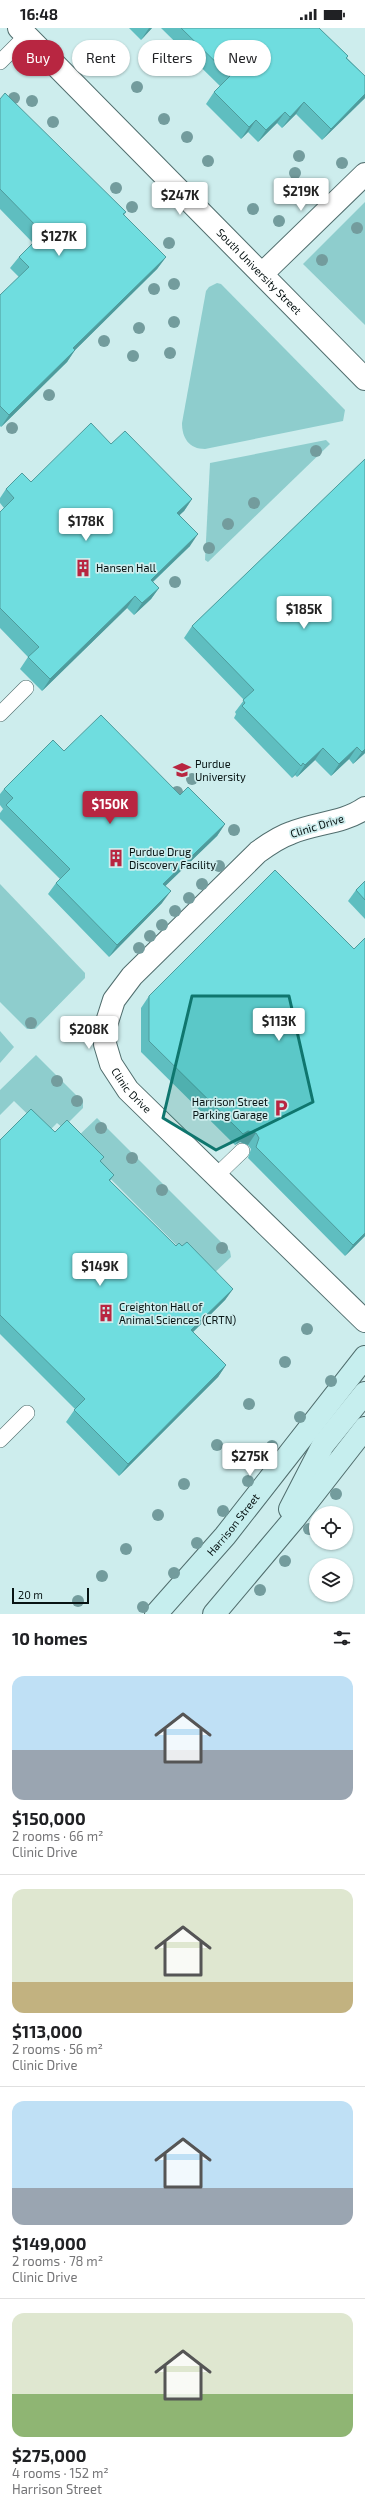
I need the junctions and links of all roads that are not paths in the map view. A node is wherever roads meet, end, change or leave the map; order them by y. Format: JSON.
{"nodes":[{"id":1,"x":22,"y":32,"type":"edge"},
{"id":2,"x":0,"y":62,"type":"edge"},
{"id":3,"x":365,"y":174,"type":"edge"},
{"id":4,"x":262,"y":274,"type":"junction"},
{"id":5,"x":362,"y":371,"type":"edge"},
{"id":6,"x":26,"y":688,"type":"dead end"},
{"id":7,"x":0,"y":714,"type":"edge"},
{"id":8,"x":365,"y":808,"type":"edge"},
{"id":9,"x":242,"y":1151,"type":"edge"},
{"id":10,"x":216,"y":1176,"type":"junction"},
{"id":11,"x":365,"y":1320,"type":"edge"},
{"id":12,"x":365,"y":1357,"type":"edge"},
{"id":13,"x":365,"y":1392,"type":"edge"},
{"id":14,"x":28,"y":1413,"type":"dead end"},
{"id":15,"x":365,"y":1428,"type":"edge"},
{"id":16,"x":0,"y":1440,"type":"edge"},
{"id":17,"x":266,"y":1554,"type":"junction"},
{"id":18,"x":156,"y":1614,"type":"edge"},
{"id":19,"x":214,"y":1614,"type":"edge"}],
"edges":[{"from":1,"to":2,"type":"lane"},
{"from":1,"to":4,"type":"street","name":"South University Street"},
{"from":3,"to":4,"type":"street"},
{"from":4,"to":5,"type":"street","name":"South University Street"},
{"from":6,"to":7,"type":"lane"},
{"from":8,"to":10,"type":"street","name":"Clinic Drive"},
{"from":9,"to":10,"type":"lane"},
{"from":10,"to":11,"type":"street","name":"Clinic Drive"},
{"from":12,"to":18,"type":"main road","name":"Harrison Street"},
{"from":13,"to":17,"type":"main road"},
{"from":14,"to":16,"type":"lane"},
{"from":15,"to":17,"type":"main road"},
{"from":17,"to":19,"type":"main road"}]}
